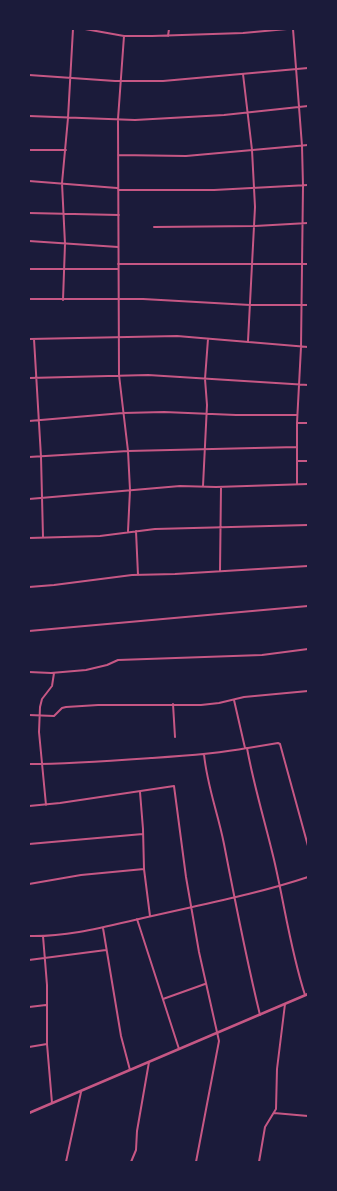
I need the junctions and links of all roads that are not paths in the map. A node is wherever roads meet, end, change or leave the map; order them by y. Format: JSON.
{"nodes":[{"id":1,"x":43,"y":29,"type":"edge"},
{"id":2,"x":73,"y":29,"type":"edge"},
{"id":3,"x":169,"y":29,"type":"edge"},
{"id":4,"x":244,"y":29,"type":"edge"},
{"id":5,"x":287,"y":29,"type":"edge"},
{"id":6,"x":293,"y":29,"type":"edge"},
{"id":7,"x":243,"y":33,"type":"junction"},
{"id":8,"x":124,"y":36,"type":"junction"},
{"id":9,"x":168,"y":36,"type":"junction"},
{"id":10,"x":308,"y":68,"type":"edge"},
{"id":11,"x":296,"y":69,"type":"junction"},
{"id":12,"x":242,"y":74,"type":"junction"},
{"id":13,"x":29,"y":75,"type":"edge"},
{"id":14,"x":70,"y":78,"type":"junction"},
{"id":15,"x":120,"y":81,"type":"junction"},
{"id":16,"x":308,"y":106,"type":"edge"},
{"id":17,"x":298,"y":107,"type":"junction"},
{"id":18,"x":247,"y":113,"type":"junction"},
{"id":19,"x":29,"y":116,"type":"edge"},
{"id":20,"x":68,"y":118,"type":"junction"},
{"id":21,"x":118,"y":119,"type":"junction"},
{"id":22,"x":308,"y":145,"type":"edge"},
{"id":23,"x":302,"y":146,"type":"junction"},
{"id":24,"x":29,"y":150,"type":"edge"},
{"id":25,"x":66,"y":150,"type":"junction"},
{"id":26,"x":252,"y":150,"type":"junction"},
{"id":27,"x":118,"y":155,"type":"junction"},
{"id":28,"x":29,"y":181,"type":"edge"},
{"id":29,"x":62,"y":183,"type":"junction"},
{"id":30,"x":308,"y":185,"type":"edge"},
{"id":31,"x":303,"y":186,"type":"junction"},
{"id":32,"x":254,"y":188,"type":"junction"},
{"id":33,"x":118,"y":189,"type":"junction"},
{"id":34,"x":29,"y":213,"type":"edge"},
{"id":35,"x":63,"y":215,"type":"junction"},
{"id":36,"x":119,"y":215,"type":"junction"},
{"id":37,"x":303,"y":223,"type":"junction"},
{"id":38,"x":308,"y":223,"type":"edge"},
{"id":39,"x":255,"y":226,"type":"junction"},
{"id":40,"x":154,"y":227,"type":"dead end"},
{"id":41,"x":29,"y":241,"type":"edge"},
{"id":42,"x":65,"y":244,"type":"junction"},
{"id":43,"x":118,"y":247,"type":"junction"},
{"id":44,"x":118,"y":264,"type":"junction"},
{"id":45,"x":253,"y":264,"type":"junction"},
{"id":46,"x":302,"y":264,"type":"junction"},
{"id":47,"x":308,"y":264,"type":"edge"},
{"id":48,"x":29,"y":269,"type":"edge"},
{"id":49,"x":64,"y":269,"type":"junction"},
{"id":50,"x":118,"y":270,"type":"junction"},
{"id":51,"x":118,"y":299,"type":"junction"},
{"id":52,"x":29,"y":300,"type":"edge"},
{"id":53,"x":63,"y":300,"type":"junction"},
{"id":54,"x":250,"y":305,"type":"junction"},
{"id":55,"x":301,"y":305,"type":"junction"},
{"id":56,"x":308,"y":305,"type":"edge"},
{"id":57,"x":118,"y":336,"type":"junction"},
{"id":58,"x":29,"y":338,"type":"edge"},
{"id":59,"x":34,"y":339,"type":"junction"},
{"id":60,"x":208,"y":339,"type":"junction"},
{"id":61,"x":248,"y":341,"type":"junction"},
{"id":62,"x":300,"y":347,"type":"junction"},
{"id":63,"x":308,"y":347,"type":"edge"},
{"id":64,"x":118,"y":375,"type":"junction"},
{"id":65,"x":29,"y":378,"type":"edge"},
{"id":66,"x":36,"y":378,"type":"junction"},
{"id":67,"x":205,"y":379,"type":"junction"},
{"id":68,"x":308,"y":385,"type":"edge"},
{"id":69,"x":298,"y":386,"type":"junction"},
{"id":70,"x":123,"y":413,"type":"junction"},
{"id":71,"x":207,"y":414,"type":"junction"},
{"id":72,"x":297,"y":415,"type":"junction"},
{"id":73,"x":38,"y":420,"type":"junction"},
{"id":74,"x":29,"y":421,"type":"edge"},
{"id":75,"x":297,"y":423,"type":"junction"},
{"id":76,"x":308,"y":423,"type":"edge"},
{"id":77,"x":297,"y":447,"type":"junction"},
{"id":78,"x":205,"y":449,"type":"junction"},
{"id":79,"x":128,"y":451,"type":"junction"},
{"id":80,"x":29,"y":457,"type":"edge"},
{"id":81,"x":41,"y":457,"type":"junction"},
{"id":82,"x":297,"y":461,"type":"junction"},
{"id":83,"x":308,"y":461,"type":"edge"},
{"id":84,"x":297,"y":484,"type":"junction"},
{"id":85,"x":308,"y":484,"type":"edge"},
{"id":86,"x":203,"y":486,"type":"junction"},
{"id":87,"x":221,"y":487,"type":"junction"},
{"id":88,"x":130,"y":490,"type":"junction"},
{"id":89,"x":29,"y":499,"type":"edge"},
{"id":90,"x":43,"y":499,"type":"junction"},
{"id":91,"x":308,"y":526,"type":"edge"},
{"id":92,"x":220,"y":527,"type":"junction"},
{"id":93,"x":128,"y":531,"type":"junction"},
{"id":94,"x":136,"y":531,"type":"junction"},
{"id":95,"x":43,"y":537,"type":"junction"},
{"id":96,"x":29,"y":538,"type":"edge"},
{"id":97,"x":308,"y":566,"type":"edge"},
{"id":98,"x":220,"y":571,"type":"junction"},
{"id":99,"x":138,"y":575,"type":"junction"},
{"id":100,"x":29,"y":587,"type":"edge"},
{"id":101,"x":308,"y":606,"type":"edge"},
{"id":102,"x":29,"y":631,"type":"edge"},
{"id":103,"x":308,"y":649,"type":"edge"},
{"id":104,"x":29,"y":672,"type":"edge"},
{"id":105,"x":54,"y":673,"type":"junction"},
{"id":106,"x":308,"y":691,"type":"edge"},
{"id":107,"x":234,"y":700,"type":"junction"},
{"id":108,"x":173,"y":704,"type":"junction"},
{"id":109,"x":29,"y":715,"type":"edge"},
{"id":110,"x":39,"y":716,"type":"junction"},
{"id":111,"x":175,"y":737,"type":"dead end"},
{"id":112,"x":246,"y":748,"type":"junction"},
{"id":113,"x":204,"y":754,"type":"junction"},
{"id":114,"x":29,"y":764,"type":"edge"},
{"id":115,"x":42,"y":764,"type":"junction"},
{"id":116,"x":140,"y":792,"type":"junction"},
{"id":117,"x":46,"y":804,"type":"junction"},
{"id":118,"x":29,"y":806,"type":"edge"},
{"id":119,"x":144,"y":834,"type":"junction"},
{"id":120,"x":29,"y":844,"type":"edge"},
{"id":121,"x":308,"y":846,"type":"edge"},
{"id":122,"x":144,"y":870,"type":"junction"},
{"id":123,"x":308,"y":877,"type":"edge"},
{"id":124,"x":29,"y":884,"type":"edge"},
{"id":125,"x":280,"y":886,"type":"junction"},
{"id":126,"x":234,"y":898,"type":"junction"},
{"id":127,"x":191,"y":908,"type":"junction"},
{"id":128,"x":150,"y":916,"type":"junction"},
{"id":129,"x":137,"y":919,"type":"junction"},
{"id":130,"x":103,"y":928,"type":"junction"},
{"id":131,"x":29,"y":936,"type":"edge"},
{"id":132,"x":43,"y":936,"type":"junction"},
{"id":133,"x":106,"y":950,"type":"junction"},
{"id":134,"x":44,"y":958,"type":"junction"},
{"id":135,"x":29,"y":960,"type":"edge"},
{"id":136,"x":205,"y":984,"type":"junction"},
{"id":137,"x":307,"y":994,"type":"edge"},
{"id":138,"x":163,"y":999,"type":"junction"},
{"id":139,"x":285,"y":1004,"type":"junction"},
{"id":140,"x":46,"y":1005,"type":"junction"},
{"id":141,"x":29,"y":1007,"type":"edge"},
{"id":142,"x":260,"y":1015,"type":"junction"},
{"id":143,"x":217,"y":1033,"type":"junction"},
{"id":144,"x":48,"y":1044,"type":"junction"},
{"id":145,"x":29,"y":1047,"type":"edge"},
{"id":146,"x":179,"y":1049,"type":"junction"},
{"id":147,"x":149,"y":1062,"type":"junction"},
{"id":148,"x":130,"y":1070,"type":"junction"},
{"id":149,"x":81,"y":1092,"type":"junction"},
{"id":150,"x":52,"y":1104,"type":"junction"},
{"id":151,"x":29,"y":1113,"type":"edge"},
{"id":152,"x":274,"y":1113,"type":"junction"},
{"id":153,"x":308,"y":1116,"type":"edge"},
{"id":154,"x":66,"y":1162,"type":"edge"},
{"id":155,"x":131,"y":1162,"type":"edge"},
{"id":156,"x":196,"y":1162,"type":"edge"},
{"id":157,"x":259,"y":1162,"type":"edge"}],
"edges":[{"from":1,"to":2,"type":"street"},
{"from":2,"to":8,"type":"street"},
{"from":2,"to":14,"type":"street"},
{"from":3,"to":9,"type":"street"},
{"from":4,"to":7,"type":"street"},
{"from":5,"to":7,"type":"street"},
{"from":6,"to":11,"type":"street"},
{"from":7,"to":9,"type":"street"},
{"from":8,"to":9,"type":"street"},
{"from":8,"to":15,"type":"street"},
{"from":10,"to":11,"type":"street"},
{"from":11,"to":12,"type":"street"},
{"from":11,"to":17,"type":"street"},
{"from":12,"to":15,"type":"street"},
{"from":12,"to":18,"type":"street"},
{"from":13,"to":14,"type":"street"},
{"from":14,"to":15,"type":"street"},
{"from":14,"to":20,"type":"street"},
{"from":15,"to":21,"type":"street"},
{"from":16,"to":17,"type":"street"},
{"from":17,"to":18,"type":"street"},
{"from":17,"to":23,"type":"street"},
{"from":18,"to":21,"type":"street"},
{"from":18,"to":26,"type":"street"},
{"from":19,"to":20,"type":"street"},
{"from":20,"to":21,"type":"street"},
{"from":20,"to":25,"type":"street"},
{"from":21,"to":27,"type":"street"},
{"from":22,"to":23,"type":"street"},
{"from":23,"to":26,"type":"street"},
{"from":23,"to":31,"type":"street"},
{"from":24,"to":25,"type":"street"},
{"from":25,"to":29,"type":"street"},
{"from":26,"to":27,"type":"street"},
{"from":26,"to":32,"type":"street"},
{"from":27,"to":33,"type":"street"},
{"from":28,"to":29,"type":"street"},
{"from":29,"to":33,"type":"street"},
{"from":29,"to":35,"type":"street"},
{"from":30,"to":31,"type":"street"},
{"from":31,"to":32,"type":"street"},
{"from":31,"to":37,"type":"street"},
{"from":32,"to":33,"type":"street"},
{"from":32,"to":39,"type":"street"},
{"from":33,"to":36,"type":"street"},
{"from":34,"to":35,"type":"street"},
{"from":35,"to":36,"type":"street"},
{"from":35,"to":42,"type":"street"},
{"from":36,"to":43,"type":"street"},
{"from":37,"to":38,"type":"street"},
{"from":37,"to":39,"type":"street"},
{"from":37,"to":46,"type":"street"},
{"from":39,"to":40,"type":"street"},
{"from":39,"to":45,"type":"street"},
{"from":41,"to":42,"type":"street"},
{"from":42,"to":43,"type":"street"},
{"from":42,"to":49,"type":"street"},
{"from":43,"to":44,"type":"street"},
{"from":44,"to":45,"type":"street"},
{"from":44,"to":50,"type":"street"},
{"from":45,"to":46,"type":"street"},
{"from":45,"to":54,"type":"street"},
{"from":46,"to":47,"type":"street"},
{"from":46,"to":55,"type":"street"},
{"from":48,"to":49,"type":"street"},
{"from":49,"to":50,"type":"street"},
{"from":49,"to":53,"type":"street"},
{"from":50,"to":51,"type":"street"},
{"from":51,"to":53,"type":"street"},
{"from":51,"to":54,"type":"street"},
{"from":51,"to":57,"type":"street"},
{"from":52,"to":53,"type":"street"},
{"from":54,"to":55,"type":"street"},
{"from":54,"to":61,"type":"street"},
{"from":55,"to":56,"type":"street"},
{"from":55,"to":62,"type":"street"},
{"from":57,"to":59,"type":"street"},
{"from":57,"to":60,"type":"street"},
{"from":57,"to":64,"type":"street"},
{"from":58,"to":59,"type":"street"},
{"from":59,"to":66,"type":"street"},
{"from":60,"to":61,"type":"street"},
{"from":60,"to":67,"type":"street"},
{"from":61,"to":62,"type":"street"},
{"from":62,"to":63,"type":"street"},
{"from":62,"to":69,"type":"street"},
{"from":64,"to":66,"type":"street"},
{"from":64,"to":67,"type":"street"},
{"from":64,"to":70,"type":"street"},
{"from":65,"to":66,"type":"street"},
{"from":66,"to":73,"type":"street"},
{"from":67,"to":69,"type":"street"},
{"from":67,"to":71,"type":"street"},
{"from":68,"to":69,"type":"street"},
{"from":69,"to":72,"type":"street"},
{"from":70,"to":71,"type":"street"},
{"from":70,"to":73,"type":"street"},
{"from":70,"to":79,"type":"street"},
{"from":71,"to":72,"type":"street"},
{"from":71,"to":78,"type":"street"},
{"from":72,"to":75,"type":"street"},
{"from":73,"to":74,"type":"street"},
{"from":73,"to":81,"type":"street"},
{"from":75,"to":76,"type":"street"},
{"from":75,"to":77,"type":"street"},
{"from":77,"to":78,"type":"street"},
{"from":77,"to":82,"type":"street"},
{"from":78,"to":79,"type":"street"},
{"from":78,"to":86,"type":"street"},
{"from":79,"to":81,"type":"street"},
{"from":79,"to":88,"type":"street"},
{"from":80,"to":81,"type":"street"},
{"from":81,"to":90,"type":"street"},
{"from":82,"to":83,"type":"street"},
{"from":82,"to":84,"type":"street"},
{"from":84,"to":85,"type":"street"},
{"from":84,"to":87,"type":"street"},
{"from":86,"to":87,"type":"street"},
{"from":86,"to":88,"type":"street"},
{"from":87,"to":92,"type":"street"},
{"from":88,"to":90,"type":"street"},
{"from":88,"to":93,"type":"street"},
{"from":89,"to":90,"type":"street"},
{"from":90,"to":95,"type":"street"},
{"from":91,"to":92,"type":"street"},
{"from":92,"to":94,"type":"street"},
{"from":92,"to":98,"type":"street"},
{"from":93,"to":94,"type":"street"},
{"from":93,"to":95,"type":"street"},
{"from":94,"to":99,"type":"street"},
{"from":95,"to":96,"type":"street"},
{"from":97,"to":98,"type":"street"},
{"from":98,"to":99,"type":"street"},
{"from":99,"to":100,"type":"street"},
{"from":101,"to":102,"type":"street"},
{"from":103,"to":105,"type":"street"},
{"from":104,"to":105,"type":"street"},
{"from":105,"to":110,"type":"street"},
{"from":106,"to":107,"type":"street"},
{"from":107,"to":108,"type":"street"},
{"from":107,"to":112,"type":"street"},
{"from":108,"to":110,"type":"street"},
{"from":108,"to":111,"type":"street"},
{"from":109,"to":110,"type":"street"},
{"from":110,"to":115,"type":"street"},
{"from":112,"to":113,"type":"street"},
{"from":112,"to":121,"type":"street"},
{"from":112,"to":125,"type":"street"},
{"from":113,"to":115,"type":"street"},
{"from":113,"to":126,"type":"street"},
{"from":114,"to":115,"type":"street"},
{"from":115,"to":117,"type":"street"},
{"from":116,"to":117,"type":"street"},
{"from":116,"to":119,"type":"street"},
{"from":116,"to":127,"type":"street"},
{"from":117,"to":118,"type":"street"},
{"from":119,"to":120,"type":"street"},
{"from":119,"to":122,"type":"street"},
{"from":122,"to":124,"type":"street"},
{"from":122,"to":128,"type":"street"},
{"from":123,"to":125,"type":"street"},
{"from":125,"to":126,"type":"street"},
{"from":125,"to":137,"type":"street"},
{"from":126,"to":127,"type":"street"},
{"from":126,"to":142,"type":"street"},
{"from":127,"to":128,"type":"street"},
{"from":127,"to":136,"type":"street"},
{"from":128,"to":129,"type":"street"},
{"from":129,"to":130,"type":"street"},
{"from":129,"to":138,"type":"street"},
{"from":130,"to":132,"type":"street"},
{"from":130,"to":133,"type":"street"},
{"from":131,"to":132,"type":"street"},
{"from":132,"to":134,"type":"street"},
{"from":133,"to":134,"type":"street"},
{"from":133,"to":148,"type":"street"},
{"from":134,"to":135,"type":"street"},
{"from":134,"to":140,"type":"street"},
{"from":136,"to":138,"type":"street"},
{"from":136,"to":143,"type":"street"},
{"from":137,"to":139,"type":"street"},
{"from":138,"to":146,"type":"street"},
{"from":139,"to":142,"type":"street"},
{"from":139,"to":152,"type":"street"},
{"from":140,"to":141,"type":"street"},
{"from":140,"to":144,"type":"street"},
{"from":142,"to":143,"type":"street"},
{"from":143,"to":146,"type":"street"},
{"from":143,"to":156,"type":"street"},
{"from":144,"to":145,"type":"street"},
{"from":144,"to":150,"type":"street"},
{"from":146,"to":147,"type":"street"},
{"from":147,"to":148,"type":"street"},
{"from":147,"to":155,"type":"street"},
{"from":148,"to":149,"type":"street"},
{"from":149,"to":150,"type":"street"},
{"from":149,"to":154,"type":"street"},
{"from":150,"to":151,"type":"street"},
{"from":152,"to":153,"type":"street"},
{"from":152,"to":157,"type":"street"}]}
